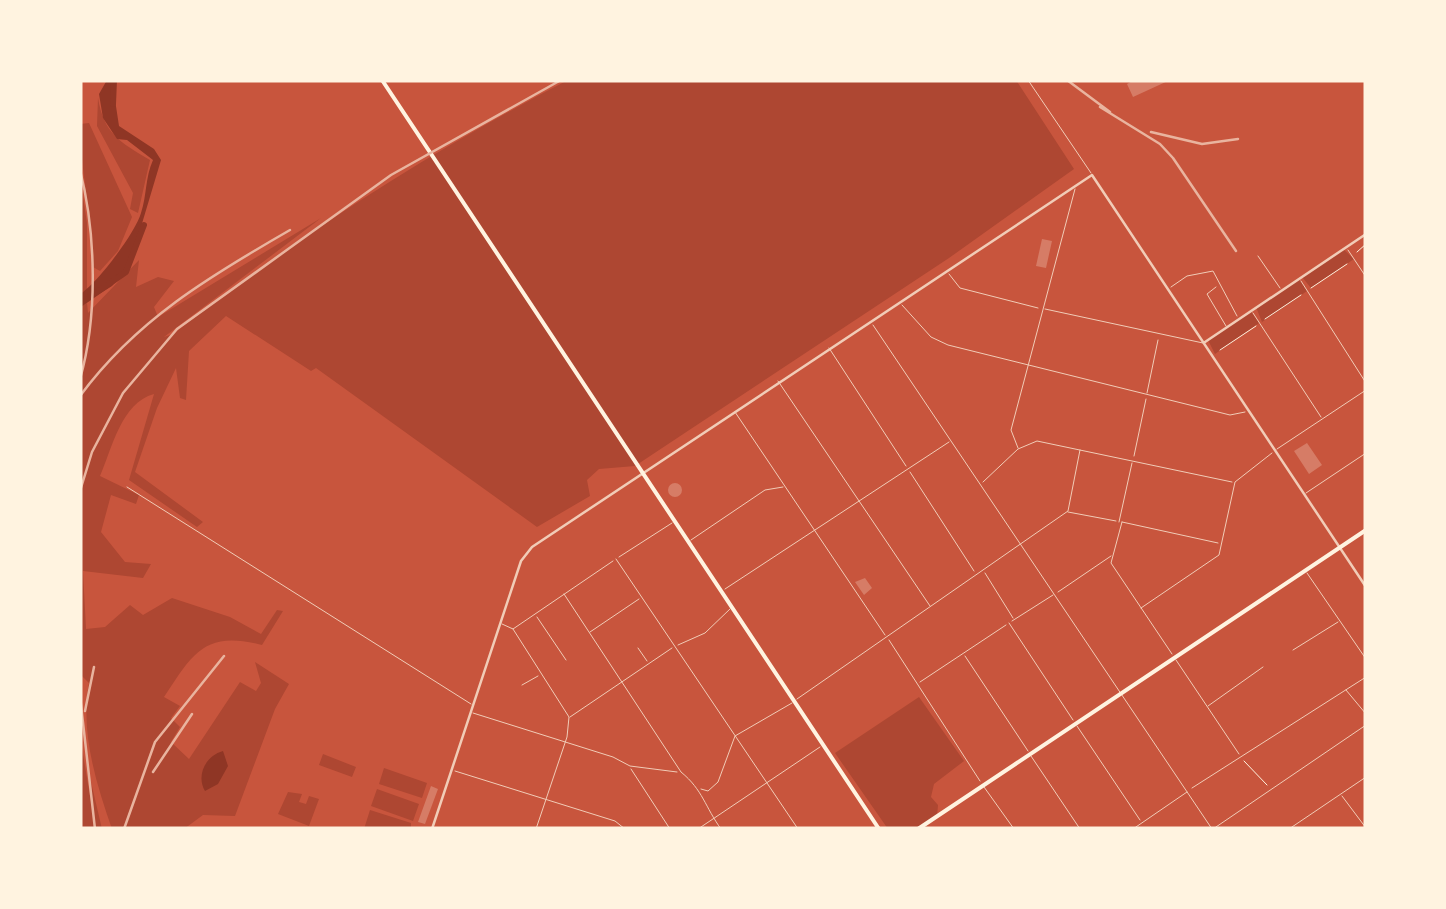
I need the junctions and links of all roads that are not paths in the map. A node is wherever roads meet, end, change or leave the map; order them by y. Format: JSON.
{"nodes":[{"id":1,"x":382,"y":80,"type":"edge"},
{"id":2,"x":1028,"y":80,"type":"edge"},
{"id":3,"x":1092,"y":175,"type":"junction"},
{"id":4,"x":1076,"y":186,"type":"junction"},
{"id":5,"x":1366,"y":234,"type":"edge"},
{"id":6,"x":1346,"y":247,"type":"junction"},
{"id":7,"x":1258,"y":256,"type":"dead end"},
{"id":8,"x":948,"y":272,"type":"junction"},
{"id":9,"x":1366,"y":277,"type":"edge"},
{"id":10,"x":1299,"y":279,"type":"junction"},
{"id":11,"x":1218,"y":286,"type":"junction"},
{"id":12,"x":1168,"y":289,"type":"junction"},
{"id":13,"x":1282,"y":290,"type":"junction"},
{"id":14,"x":900,"y":302,"type":"junction"},
{"id":15,"x":1042,"y":309,"type":"junction"},
{"id":16,"x":1251,"y":310,"type":"junction"},
{"id":17,"x":1238,"y":319,"type":"junction"},
{"id":18,"x":872,"y":322,"type":"junction"},
{"id":19,"x":1227,"y":326,"type":"junction"},
{"id":20,"x":1159,"y":337,"type":"junction"},
{"id":21,"x":1204,"y":343,"type":"junction"},
{"id":22,"x":829,"y":348,"type":"junction"},
{"id":23,"x":1028,"y":364,"type":"junction"},
{"id":24,"x":778,"y":381,"type":"junction"},
{"id":25,"x":1366,"y":383,"type":"edge"},
{"id":26,"x":1366,"y":390,"type":"edge"},
{"id":27,"x":1147,"y":395,"type":"junction"},
{"id":28,"x":1248,"y":410,"type":"junction"},
{"id":29,"x":734,"y":411,"type":"junction"},
{"id":30,"x":1322,"y":419,"type":"junction"},
{"id":31,"x":952,"y":440,"type":"junction"},
{"id":32,"x":1018,"y":449,"type":"junction"},
{"id":33,"x":1080,"y":450,"type":"junction"},
{"id":34,"x":1276,"y":450,"type":"junction"},
{"id":35,"x":1366,"y":453,"type":"edge"},
{"id":36,"x":1133,"y":460,"type":"junction"},
{"id":37,"x":908,"y":469,"type":"junction"},
{"id":38,"x":643,"y":472,"type":"junction"},
{"id":39,"x":1235,"y":482,"type":"junction"},
{"id":40,"x":981,"y":484,"type":"junction"},
{"id":41,"x":786,"y":486,"type":"junction"},
{"id":42,"x":127,"y":487,"type":"dead end"},
{"id":43,"x":1305,"y":494,"type":"junction"},
{"id":44,"x":861,"y":501,"type":"junction"},
{"id":45,"x":1068,"y":512,"type":"junction"},
{"id":46,"x":674,"y":521,"type":"junction"},
{"id":47,"x":1120,"y":522,"type":"junction"},
{"id":48,"x":817,"y":530,"type":"junction"},
{"id":49,"x":1366,"y":530,"type":"edge"},
{"id":50,"x":688,"y":542,"type":"junction"},
{"id":51,"x":1024,"y":544,"type":"junction"},
{"id":52,"x":1222,"y":544,"type":"junction"},
{"id":53,"x":1340,"y":547,"type":"junction"},
{"id":54,"x":1114,"y":554,"type":"junction"},
{"id":55,"x":616,"y":559,"type":"junction"},
{"id":56,"x":1305,"y":570,"type":"junction"},
{"id":57,"x":983,"y":571,"type":"junction"},
{"id":58,"x":977,"y":575,"type":"junction"},
{"id":59,"x":1366,"y":587,"type":"edge"},
{"id":60,"x":722,"y":592,"type":"junction"},
{"id":61,"x":1056,"y":593,"type":"junction"},
{"id":62,"x":564,"y":594,"type":"junction"},
{"id":63,"x":642,"y":597,"type":"junction"},
{"id":64,"x":931,"y":606,"type":"junction"},
{"id":65,"x":732,"y":607,"type":"junction"},
{"id":66,"x":1142,"y":608,"type":"junction"},
{"id":67,"x":536,"y":614,"type":"junction"},
{"id":68,"x":1014,"y":620,"type":"junction"},
{"id":69,"x":1340,"y":620,"type":"junction"},
{"id":70,"x":500,"y":623,"type":"junction"},
{"id":71,"x":1009,"y":623,"type":"junction"},
{"id":72,"x":513,"y":629,"type":"junction"},
{"id":73,"x":590,"y":632,"type":"junction"},
{"id":74,"x":886,"y":637,"type":"junction"},
{"id":75,"x":675,"y":647,"type":"junction"},
{"id":76,"x":638,"y":648,"type":"dead end"},
{"id":77,"x":1294,"y":650,"type":"dead end"},
{"id":78,"x":963,"y":653,"type":"junction"},
{"id":79,"x":1174,"y":657,"type":"junction"},
{"id":80,"x":1366,"y":659,"type":"edge"},
{"id":81,"x":566,"y":660,"type":"dead end"},
{"id":82,"x":649,"y":664,"type":"junction"},
{"id":83,"x":1263,"y":668,"type":"dead end"},
{"id":84,"x":540,"y":674,"type":"junction"},
{"id":85,"x":1366,"y":677,"type":"edge"},
{"id":86,"x":622,"y":681,"type":"junction"},
{"id":87,"x":918,"y":684,"type":"junction"},
{"id":88,"x":522,"y":685,"type":"dead end"},
{"id":89,"x":1346,"y":689,"type":"junction"},
{"id":90,"x":1123,"y":693,"type":"junction"},
{"id":91,"x":793,"y":702,"type":"junction"},
{"id":92,"x":472,"y":705,"type":"junction"},
{"id":93,"x":1207,"y":707,"type":"junction"},
{"id":94,"x":470,"y":712,"type":"junction"},
{"id":95,"x":1366,"y":714,"type":"edge"},
{"id":96,"x":569,"y":717,"type":"junction"},
{"id":97,"x":1076,"y":725,"type":"junction"},
{"id":98,"x":1366,"y":725,"type":"edge"},
{"id":99,"x":736,"y":736,"type":"junction"},
{"id":100,"x":564,"y":741,"type":"junction"},
{"id":101,"x":822,"y":745,"type":"junction"},
{"id":102,"x":1030,"y":754,"type":"junction"},
{"id":103,"x":1239,"y":754,"type":"junction"},
{"id":104,"x":630,"y":766,"type":"junction"},
{"id":105,"x":452,"y":770,"type":"junction"},
{"id":106,"x":681,"y":772,"type":"junction"},
{"id":107,"x":1366,"y":777,"type":"edge"},
{"id":108,"x":766,"y":783,"type":"junction"},
{"id":109,"x":983,"y":785,"type":"junction"},
{"id":110,"x":701,"y":789,"type":"junction"},
{"id":111,"x":1189,"y":791,"type":"junction"},
{"id":112,"x":1340,"y":794,"type":"junction"},
{"id":113,"x":546,"y":799,"type":"junction"},
{"id":114,"x":713,"y":819,"type":"junction"},
{"id":115,"x":1142,"y":823,"type":"junction"},
{"id":116,"x":797,"y":827,"type":"edge"},
{"id":117,"x":1365,"y":828,"type":"edge"},
{"id":118,"x":432,"y":829,"type":"edge"},
{"id":119,"x":536,"y":829,"type":"edge"},
{"id":120,"x":625,"y":829,"type":"edge"},
{"id":121,"x":670,"y":829,"type":"edge"},
{"id":122,"x":698,"y":829,"type":"edge"},
{"id":123,"x":721,"y":829,"type":"edge"},
{"id":124,"x":791,"y":829,"type":"edge"},
{"id":125,"x":880,"y":829,"type":"edge"},
{"id":126,"x":918,"y":829,"type":"edge"},
{"id":127,"x":1014,"y":829,"type":"edge"},
{"id":128,"x":1080,"y":829,"type":"edge"},
{"id":129,"x":1133,"y":829,"type":"edge"},
{"id":130,"x":1146,"y":829,"type":"edge"},
{"id":131,"x":1213,"y":829,"type":"edge"},
{"id":132,"x":1289,"y":829,"type":"edge"}],
"edges":[{"from":1,"to":38,"type":"main road"},
{"from":2,"to":3,"type":"street"},
{"from":3,"to":4,"type":"street"},
{"from":3,"to":12,"type":"street"},
{"from":4,"to":8,"type":"street"},
{"from":4,"to":15,"type":"street"},
{"from":5,"to":6,"type":"street"},
{"from":6,"to":9,"type":"street"},
{"from":6,"to":10,"type":"street"},
{"from":7,"to":13,"type":"street"},
{"from":8,"to":14,"type":"street"},
{"from":8,"to":15,"type":"street"},
{"from":10,"to":13,"type":"street"},
{"from":10,"to":25,"type":"street"},
{"from":11,"to":12,"type":"street"},
{"from":11,"to":17,"type":"street"},
{"from":11,"to":19,"type":"street"},
{"from":12,"to":21,"type":"street"},
{"from":13,"to":16,"type":"street"},
{"from":14,"to":18,"type":"street"},
{"from":14,"to":23,"type":"street"},
{"from":15,"to":20,"type":"street"},
{"from":15,"to":23,"type":"street"},
{"from":16,"to":17,"type":"street"},
{"from":16,"to":30,"type":"street"},
{"from":17,"to":19,"type":"street"},
{"from":18,"to":22,"type":"street"},
{"from":18,"to":31,"type":"street"},
{"from":19,"to":21,"type":"street"},
{"from":20,"to":21,"type":"street"},
{"from":20,"to":27,"type":"street"},
{"from":21,"to":28,"type":"street"},
{"from":22,"to":24,"type":"street"},
{"from":22,"to":37,"type":"street"},
{"from":23,"to":27,"type":"street"},
{"from":23,"to":32,"type":"street"},
{"from":24,"to":29,"type":"street"},
{"from":24,"to":44,"type":"street"},
{"from":26,"to":30,"type":"street"},
{"from":27,"to":28,"type":"street"},
{"from":27,"to":36,"type":"street"},
{"from":28,"to":34,"type":"street"},
{"from":29,"to":38,"type":"street"},
{"from":29,"to":41,"type":"street"},
{"from":30,"to":34,"type":"street"},
{"from":31,"to":37,"type":"street"},
{"from":31,"to":40,"type":"street"},
{"from":32,"to":33,"type":"street"},
{"from":32,"to":40,"type":"street"},
{"from":33,"to":36,"type":"street"},
{"from":33,"to":45,"type":"street"},
{"from":34,"to":39,"type":"street"},
{"from":34,"to":43,"type":"street"},
{"from":35,"to":43,"type":"street"},
{"from":36,"to":39,"type":"street"},
{"from":36,"to":47,"type":"street"},
{"from":37,"to":44,"type":"street"},
{"from":37,"to":58,"type":"street"},
{"from":38,"to":46,"type":"main road"},
{"from":38,"to":70,"type":"street"},
{"from":39,"to":52,"type":"street"},
{"from":40,"to":51,"type":"street"},
{"from":41,"to":48,"type":"street"},
{"from":41,"to":50,"type":"street"},
{"from":42,"to":92,"type":"street"},
{"from":43,"to":53,"type":"street"},
{"from":44,"to":48,"type":"street"},
{"from":44,"to":64,"type":"street"},
{"from":45,"to":47,"type":"street"},
{"from":45,"to":51,"type":"street"},
{"from":46,"to":50,"type":"main road"},
{"from":46,"to":55,"type":"street"},
{"from":47,"to":52,"type":"street"},
{"from":47,"to":54,"type":"street"},
{"from":48,"to":60,"type":"street"},
{"from":48,"to":74,"type":"street"},
{"from":49,"to":53,"type":"main road"},
{"from":50,"to":60,"type":"main road"},
{"from":51,"to":57,"type":"street"},
{"from":51,"to":61,"type":"street"},
{"from":52,"to":66,"type":"street"},
{"from":53,"to":56,"type":"main road"},
{"from":53,"to":59,"type":"street"},
{"from":54,"to":61,"type":"street"},
{"from":54,"to":66,"type":"street"},
{"from":55,"to":62,"type":"street"},
{"from":55,"to":63,"type":"street"},
{"from":56,"to":69,"type":"street"},
{"from":56,"to":79,"type":"main road"},
{"from":57,"to":58,"type":"street"},
{"from":57,"to":68,"type":"street"},
{"from":58,"to":64,"type":"street"},
{"from":60,"to":65,"type":"main road"},
{"from":61,"to":68,"type":"street"},
{"from":61,"to":90,"type":"street"},
{"from":62,"to":67,"type":"street"},
{"from":62,"to":73,"type":"street"},
{"from":63,"to":73,"type":"street"},
{"from":63,"to":75,"type":"street"},
{"from":64,"to":74,"type":"street"},
{"from":65,"to":75,"type":"street"},
{"from":65,"to":91,"type":"main road"},
{"from":66,"to":79,"type":"street"},
{"from":67,"to":72,"type":"street"},
{"from":67,"to":81,"type":"street"},
{"from":68,"to":71,"type":"street"},
{"from":69,"to":77,"type":"street"},
{"from":69,"to":80,"type":"street"},
{"from":70,"to":72,"type":"street"},
{"from":70,"to":92,"type":"street"},
{"from":71,"to":78,"type":"street"},
{"from":71,"to":97,"type":"street"},
{"from":72,"to":84,"type":"street"},
{"from":73,"to":86,"type":"street"},
{"from":74,"to":87,"type":"street"},
{"from":74,"to":91,"type":"street"},
{"from":75,"to":82,"type":"street"},
{"from":75,"to":99,"type":"street"},
{"from":76,"to":82,"type":"street"},
{"from":78,"to":87,"type":"street"},
{"from":78,"to":102,"type":"street"},
{"from":79,"to":90,"type":"main road"},
{"from":79,"to":93,"type":"street"},
{"from":82,"to":86,"type":"street"},
{"from":83,"to":93,"type":"street"},
{"from":84,"to":88,"type":"street"},
{"from":84,"to":96,"type":"street"},
{"from":85,"to":89,"type":"street"},
{"from":86,"to":96,"type":"street"},
{"from":86,"to":106,"type":"street"},
{"from":87,"to":109,"type":"street"},
{"from":89,"to":95,"type":"street"},
{"from":89,"to":103,"type":"street"},
{"from":90,"to":97,"type":"main road"},
{"from":90,"to":111,"type":"street"},
{"from":91,"to":99,"type":"street"},
{"from":91,"to":101,"type":"main road"},
{"from":92,"to":94,"type":"street"},
{"from":93,"to":103,"type":"street"},
{"from":94,"to":100,"type":"street"},
{"from":94,"to":105,"type":"street"},
{"from":96,"to":100,"type":"street"},
{"from":97,"to":102,"type":"main road"},
{"from":97,"to":115,"type":"street"},
{"from":98,"to":131,"type":"street"},
{"from":99,"to":108,"type":"street"},
{"from":99,"to":110,"type":"street"},
{"from":100,"to":104,"type":"street"},
{"from":100,"to":113,"type":"street"},
{"from":101,"to":108,"type":"street"},
{"from":101,"to":125,"type":"main road"},
{"from":102,"to":109,"type":"main road"},
{"from":102,"to":128,"type":"street"},
{"from":103,"to":111,"type":"street"},
{"from":104,"to":106,"type":"street"},
{"from":104,"to":121,"type":"street"},
{"from":105,"to":113,"type":"street"},
{"from":105,"to":118,"type":"street"},
{"from":106,"to":110,"type":"street"},
{"from":107,"to":112,"type":"street"},
{"from":108,"to":114,"type":"street"},
{"from":108,"to":116,"type":"street"},
{"from":109,"to":126,"type":"main road"},
{"from":109,"to":127,"type":"street"},
{"from":110,"to":114,"type":"street"},
{"from":111,"to":115,"type":"street"},
{"from":111,"to":131,"type":"street"},
{"from":112,"to":117,"type":"street"},
{"from":112,"to":132,"type":"street"},
{"from":113,"to":119,"type":"street"},
{"from":113,"to":120,"type":"street"},
{"from":114,"to":122,"type":"street"},
{"from":114,"to":123,"type":"street"},
{"from":115,"to":129,"type":"street"},
{"from":115,"to":130,"type":"street"},
{"from":116,"to":124,"type":"street"}]}
